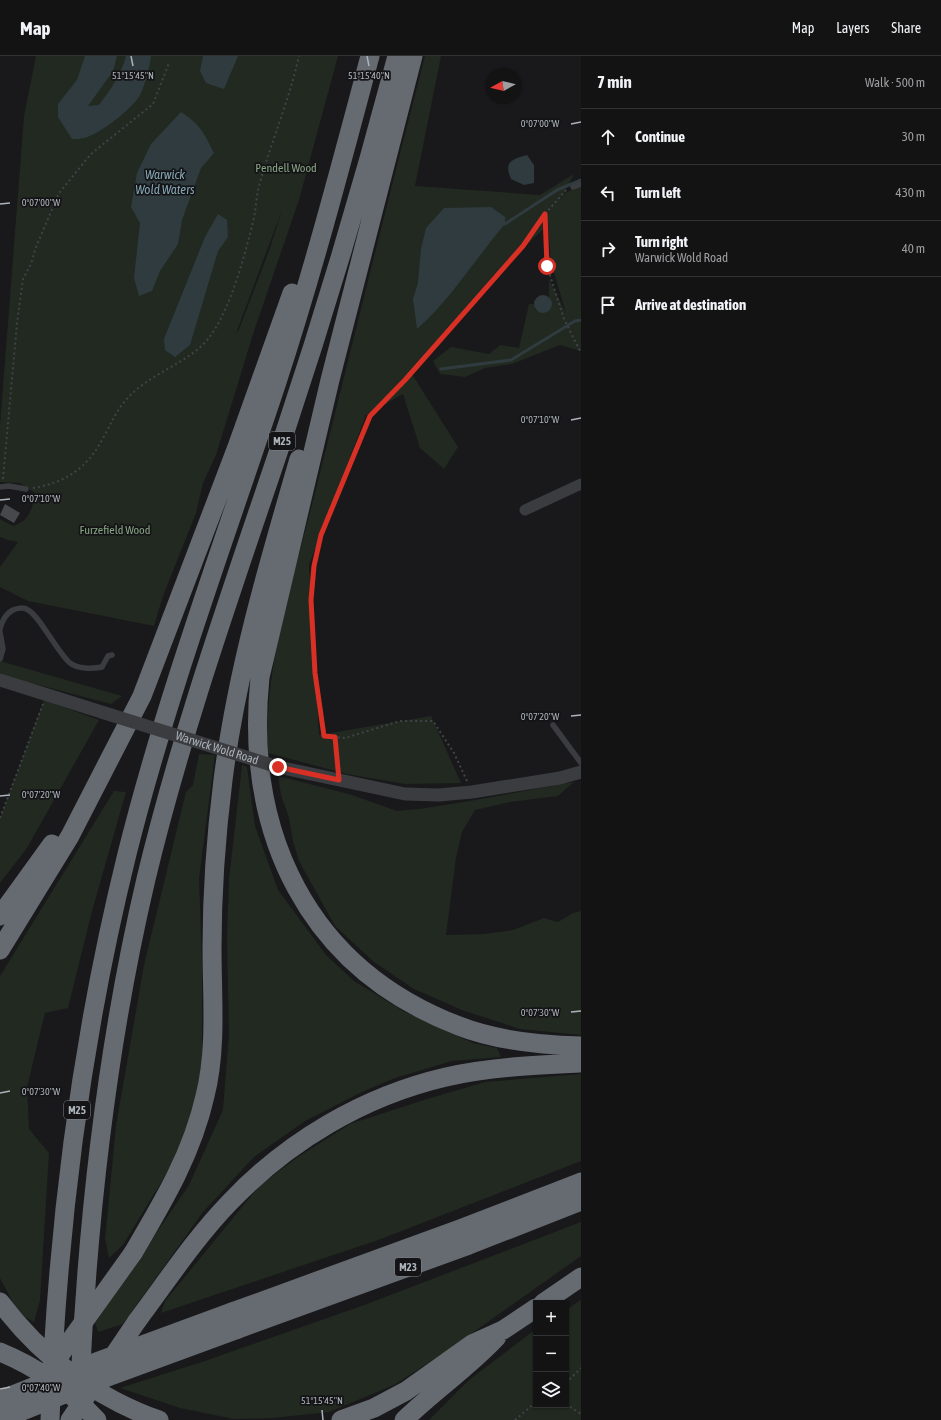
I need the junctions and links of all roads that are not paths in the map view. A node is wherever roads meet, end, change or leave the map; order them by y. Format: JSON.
{"nodes":[{"id":1,"x":370,"y":56,"type":"edge"},
{"id":2,"x":397,"y":56,"type":"edge"},
{"id":3,"x":414,"y":56,"type":"edge"},
{"id":4,"x":581,"y":184,"type":"edge"},
{"id":5,"x":573,"y":187,"type":"road end"},
{"id":6,"x":361,"y":191,"type":"junction"},
{"id":7,"x":328,"y":212,"type":"junction"},
{"id":8,"x":581,"y":484,"type":"edge"},
{"id":9,"x":1,"y":487,"type":"edge"},
{"id":10,"x":26,"y":488,"type":"road end"},
{"id":11,"x":525,"y":510,"type":"dead end"},
{"id":12,"x":0,"y":629,"type":"edge"},
{"id":13,"x":0,"y":632,"type":"edge"},
{"id":14,"x":112,"y":655,"type":"dead end"},
{"id":15,"x":0,"y":659,"type":"edge"},
{"id":16,"x":0,"y":680,"type":"edge"},
{"id":17,"x":553,"y":725,"type":"dead end"},
{"id":18,"x":581,"y":763,"type":"edge"},
{"id":19,"x":581,"y":772,"type":"edge"},
{"id":20,"x":91,"y":794,"type":"junction"},
{"id":21,"x":0,"y":916,"type":"edge"},
{"id":22,"x":0,"y":950,"type":"edge"},
{"id":23,"x":581,"y":1046,"type":"edge"},
{"id":24,"x":581,"y":1064,"type":"edge"},
{"id":25,"x":581,"y":1182,"type":"edge"},
{"id":26,"x":581,"y":1201,"type":"edge"},
{"id":27,"x":581,"y":1277,"type":"edge"},
{"id":28,"x":547,"y":1300,"type":"edge"},
{"id":29,"x":0,"y":1302,"type":"edge"},
{"id":30,"x":533,"y":1310,"type":"edge"},
{"id":31,"x":235,"y":1321,"type":"junction"},
{"id":32,"x":503,"y":1330,"type":"junction"},
{"id":33,"x":0,"y":1352,"type":"edge"},
{"id":34,"x":0,"y":1400,"type":"edge"},
{"id":35,"x":0,"y":1420,"type":"edge"},
{"id":36,"x":12,"y":1420,"type":"edge"},
{"id":37,"x":50,"y":1420,"type":"edge"},
{"id":38,"x":70,"y":1420,"type":"edge"},
{"id":39,"x":78,"y":1420,"type":"edge"},
{"id":40,"x":97,"y":1420,"type":"edge"},
{"id":41,"x":159,"y":1420,"type":"edge"},
{"id":42,"x":341,"y":1420,"type":"edge"},
{"id":43,"x":404,"y":1420,"type":"edge"}],
"edges":[{"from":1,"to":7,"type":"highway","number":"M25"},
{"from":2,"to":6,"type":"highway","number":"M25"},
{"from":3,"to":23,"type":"highway"},
{"from":4,"to":5,"type":"lane"},
{"from":6,"to":36,"type":"highway","bridge":true},
{"from":6,"to":39,"type":"highway","number":"M25"},
{"from":7,"to":20,"type":"highway"},
{"from":7,"to":37,"type":"highway","number":"M25"},
{"from":8,"to":11,"type":"street"},
{"from":9,"to":10,"type":"lane"},
{"from":12,"to":14,"type":"lane"},
{"from":13,"to":15,"type":"lane"},
{"from":16,"to":19,"type":"street","name":"Warwick Wold Road","bridge":true},
{"from":17,"to":18,"type":"lane"},
{"from":20,"to":21,"type":"highway"},
{"from":20,"to":22,"type":"highway"},
{"from":24,"to":38,"type":"highway","bridge":true},
{"from":25,"to":31,"type":"highway","number":"M23"},
{"from":26,"to":31,"type":"highway","number":"M23"},
{"from":27,"to":28,"type":"highway"},
{"from":29,"to":41,"type":"highway","bridge":true},
{"from":30,"to":32,"type":"highway"},
{"from":31,"to":34,"type":"highway","number":"M23","bridge":true},
{"from":31,"to":35,"type":"highway","number":"M23","bridge":true},
{"from":32,"to":42,"type":"highway"},
{"from":32,"to":43,"type":"highway"},
{"from":33,"to":40,"type":"highway","bridge":true}]}
